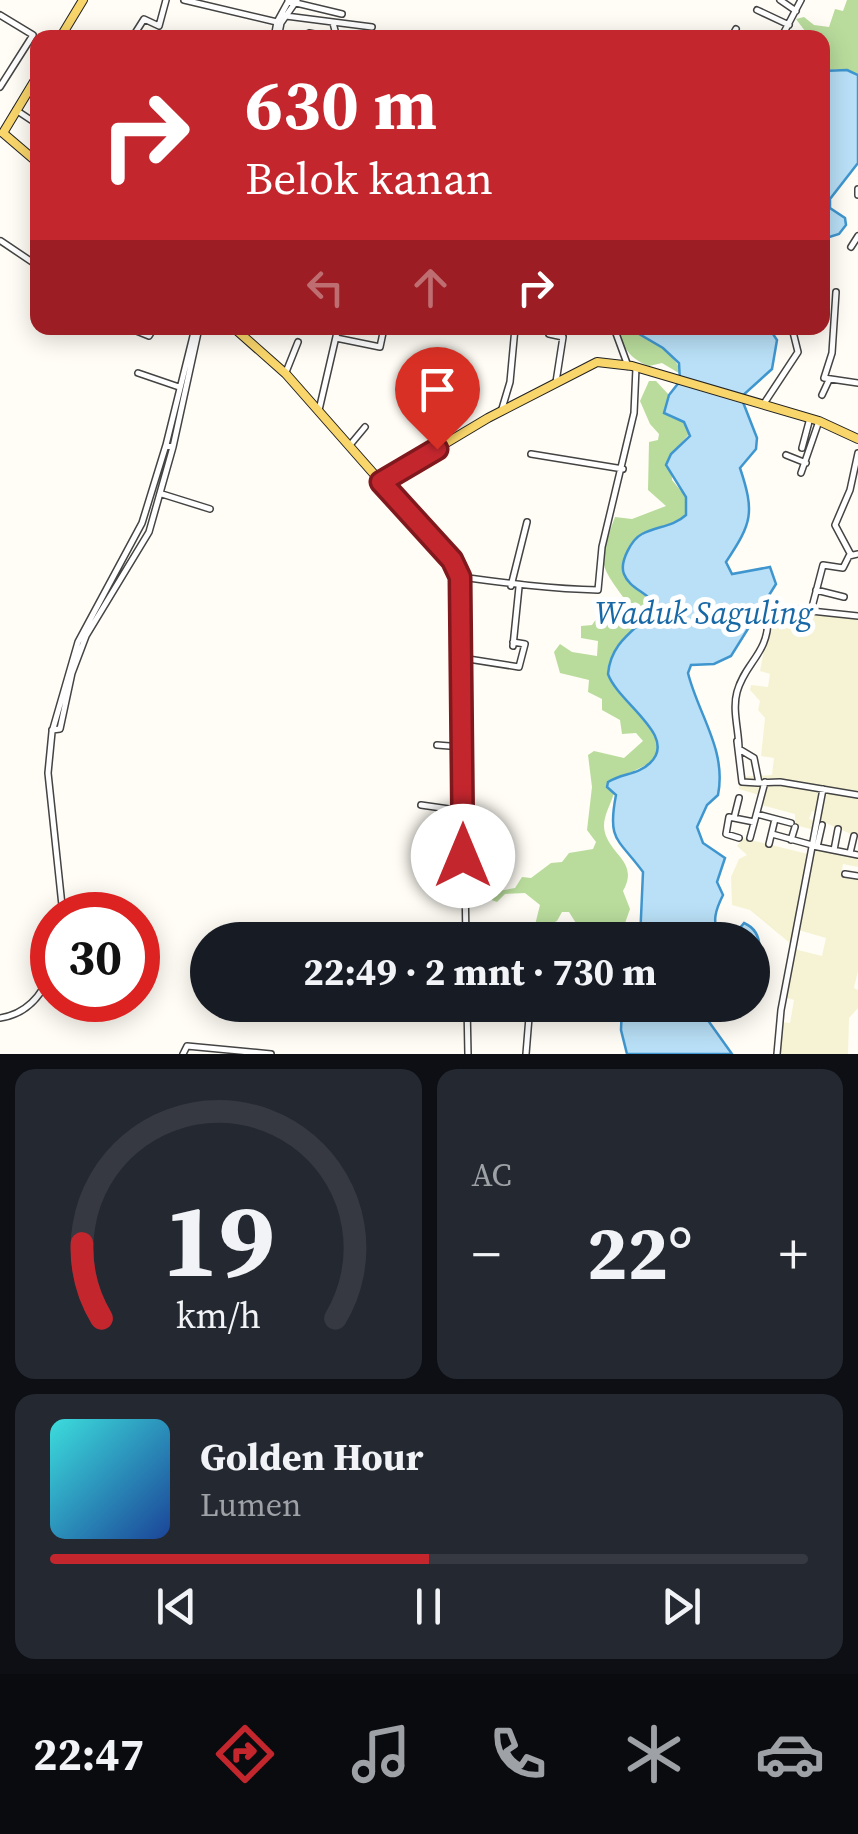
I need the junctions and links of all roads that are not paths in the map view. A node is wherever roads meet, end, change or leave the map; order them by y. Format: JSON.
{"nodes":[{"id":1,"x":84,"y":0,"type":"edge"},
{"id":2,"x":166,"y":0,"type":"edge"},
{"id":3,"x":184,"y":0,"type":"edge"},
{"id":4,"x":780,"y":0,"type":"edge"},
{"id":5,"x":802,"y":0,"type":"edge"},
{"id":6,"x":292,"y":1,"type":"edge"},
{"id":7,"x":757,"y":10,"type":"dead end"},
{"id":8,"x":322,"y":11,"type":"junction"},
{"id":9,"x":796,"y":11,"type":"junction"},
{"id":10,"x":342,"y":14,"type":"dead end"},
{"id":11,"x":0,"y":15,"type":"edge"},
{"id":12,"x":286,"y":16,"type":"junction"},
{"id":13,"x":321,"y":22,"type":"junction"},
{"id":14,"x":279,"y":23,"type":"junction"},
{"id":15,"x":334,"y":24,"type":"junction"},
{"id":16,"x":788,"y":24,"type":"junction"},
{"id":17,"x":372,"y":28,"type":"dead end"},
{"id":18,"x":65,"y":30,"type":"edge"},
{"id":19,"x":137,"y":30,"type":"edge"},
{"id":20,"x":278,"y":30,"type":"edge"},
{"id":21,"x":336,"y":30,"type":"edge"},
{"id":22,"x":785,"y":30,"type":"edge"},
{"id":23,"x":30,"y":34,"type":"edge"},
{"id":24,"x":30,"y":38,"type":"edge"},
{"id":25,"x":0,"y":87,"type":"edge"},
{"id":26,"x":30,"y":88,"type":"edge"},
{"id":27,"x":16,"y":110,"type":"junction"},
{"id":28,"x":30,"y":119,"type":"edge"},
{"id":29,"x":1,"y":133,"type":"edge"},
{"id":30,"x":30,"y":156,"type":"edge"},
{"id":31,"x":858,"y":236,"type":"edge"},
{"id":32,"x":1,"y":241,"type":"edge"},
{"id":33,"x":851,"y":247,"type":"dead end"},
{"id":34,"x":30,"y":261,"type":"edge"},
{"id":35,"x":836,"y":292,"type":"dead end"},
{"id":36,"x":195,"y":335,"type":"edge"},
{"id":37,"x":195,"y":335,"type":"edge"},
{"id":38,"x":242,"y":335,"type":"edge"},
{"id":39,"x":337,"y":335,"type":"edge"},
{"id":40,"x":383,"y":335,"type":"edge"},
{"id":41,"x":514,"y":335,"type":"edge"},
{"id":42,"x":552,"y":335,"type":"edge"},
{"id":43,"x":617,"y":335,"type":"edge"},
{"id":44,"x":794,"y":335,"type":"edge"},
{"id":45,"x":336,"y":338,"type":"junction"},
{"id":46,"x":298,"y":342,"type":"dead end"},
{"id":47,"x":632,"y":367,"type":"junction"},
{"id":48,"x":138,"y":374,"type":"dead end"},
{"id":49,"x":286,"y":374,"type":"junction"},
{"id":50,"x":829,"y":380,"type":"junction"},
{"id":51,"x":556,"y":382,"type":"junction"},
{"id":52,"x":858,"y":383,"type":"edge"},
{"id":53,"x":179,"y":387,"type":"junction"},
{"id":54,"x":822,"y":395,"type":"dead end"},
{"id":55,"x":179,"y":405,"type":"junction"},
{"id":56,"x":763,"y":405,"type":"junction"},
{"id":57,"x":426,"y":406,"type":"dead end"},
{"id":58,"x":319,"y":410,"type":"junction"},
{"id":59,"x":501,"y":412,"type":"junction"},
{"id":60,"x":814,"y":419,"type":"junction"},
{"id":61,"x":365,"y":427,"type":"dead end"},
{"id":62,"x":857,"y":435,"type":"edge"},
{"id":63,"x":169,"y":446,"type":"junction"},
{"id":64,"x":350,"y":446,"type":"junction"},
{"id":65,"x":802,"y":448,"type":"dead end"},
{"id":66,"x":437,"y":449,"type":"junction"},
{"id":67,"x":858,"y":453,"type":"edge"},
{"id":68,"x":530,"y":454,"type":"dead end"},
{"id":69,"x":786,"y":455,"type":"dead end"},
{"id":70,"x":806,"y":462,"type":"junction"},
{"id":71,"x":622,"y":469,"type":"junction"},
{"id":72,"x":800,"y":473,"type":"dead end"},
{"id":73,"x":381,"y":482,"type":"junction"},
{"id":74,"x":162,"y":494,"type":"junction"},
{"id":75,"x":210,"y":509,"type":"dead end"},
{"id":76,"x":527,"y":522,"type":"dead end"},
{"id":77,"x":854,"y":554,"type":"edge"},
{"id":78,"x":460,"y":577,"type":"junction"},
{"id":79,"x":515,"y":586,"type":"junction"},
{"id":80,"x":816,"y":590,"type":"junction"},
{"id":81,"x":844,"y":597,"type":"dead end"},
{"id":82,"x":811,"y":611,"type":"junction"},
{"id":83,"x":858,"y":616,"type":"edge"},
{"id":84,"x":462,"y":658,"type":"junction"},
{"id":85,"x":55,"y":730,"type":"junction"},
{"id":86,"x":739,"y":739,"type":"junction"},
{"id":87,"x":437,"y":745,"type":"dead end"},
{"id":88,"x":462,"y":747,"type":"junction"},
{"id":89,"x":762,"y":782,"type":"junction"},
{"id":90,"x":822,"y":789,"type":"junction"},
{"id":91,"x":858,"y":795,"type":"edge"},
{"id":92,"x":739,"y":798,"type":"dead end"},
{"id":93,"x":421,"y":805,"type":"dead end"},
{"id":94,"x":464,"y":812,"type":"junction"},
{"id":95,"x":757,"y":814,"type":"junction"},
{"id":96,"x":734,"y":818,"type":"junction"},
{"id":97,"x":775,"y":819,"type":"junction"},
{"id":98,"x":754,"y":822,"type":"junction"},
{"id":99,"x":822,"y":825,"type":"dead end"},
{"id":100,"x":838,"y":828,"type":"dead end"},
{"id":101,"x":772,"y":834,"type":"junction"},
{"id":102,"x":854,"y":836,"type":"dead end"},
{"id":103,"x":739,"y":838,"type":"dead end"},
{"id":104,"x":750,"y":838,"type":"dead end"},
{"id":105,"x":791,"y":840,"type":"junction"},
{"id":106,"x":769,"y":844,"type":"dead end"},
{"id":107,"x":814,"y":846,"type":"junction"},
{"id":108,"x":834,"y":850,"type":"junction"},
{"id":109,"x":854,"y":854,"type":"edge"},
{"id":110,"x":846,"y":874,"type":"dead end"},
{"id":111,"x":858,"y":876,"type":"edge"},
{"id":112,"x":61,"y":892,"type":"edge"},
{"id":113,"x":466,"y":922,"type":"edge"},
{"id":114,"x":30,"y":1005,"type":"edge"},
{"id":115,"x":0,"y":1018,"type":"edge"},
{"id":116,"x":467,"y":1022,"type":"edge"},
{"id":117,"x":529,"y":1022,"type":"edge"},
{"id":118,"x":183,"y":1054,"type":"edge"},
{"id":119,"x":271,"y":1054,"type":"edge"},
{"id":120,"x":468,"y":1054,"type":"edge"},
{"id":121,"x":526,"y":1054,"type":"edge"},
{"id":122,"x":777,"y":1054,"type":"edge"}],
"edges":[{"from":1,"to":18,"type":"main road"},
{"from":2,"to":19,"type":"street"},
{"from":3,"to":14,"type":"street"},
{"from":4,"to":9,"type":"street"},
{"from":5,"to":9,"type":"street"},
{"from":6,"to":8,"type":"street"},
{"from":6,"to":12,"type":"street"},
{"from":6,"to":14,"type":"street"},
{"from":7,"to":16,"type":"street"},
{"from":8,"to":10,"type":"street"},
{"from":8,"to":13,"type":"street"},
{"from":9,"to":16,"type":"street"},
{"from":11,"to":23,"type":"street"},
{"from":12,"to":13,"type":"street"},
{"from":12,"to":14,"type":"street"},
{"from":13,"to":15,"type":"street"},
{"from":14,"to":20,"type":"street"},
{"from":15,"to":17,"type":"street"},
{"from":15,"to":21,"type":"street"},
{"from":16,"to":22,"type":"street"},
{"from":24,"to":25,"type":"street"},
{"from":26,"to":27,"type":"main road"},
{"from":27,"to":28,"type":"street"},
{"from":27,"to":29,"type":"main road"},
{"from":29,"to":30,"type":"main road"},
{"from":31,"to":33,"type":"street"},
{"from":32,"to":34,"type":"street"},
{"from":35,"to":50,"type":"street"},
{"from":36,"to":53,"type":"street"},
{"from":37,"to":55,"type":"street"},
{"from":38,"to":49,"type":"main road"},
{"from":39,"to":45,"type":"street"},
{"from":40,"to":45,"type":"street"},
{"from":41,"to":59,"type":"street"},
{"from":42,"to":51,"type":"street"},
{"from":43,"to":47,"type":"street"},
{"from":44,"to":56,"type":"street"},
{"from":45,"to":58,"type":"street"},
{"from":46,"to":49,"type":"street"},
{"from":47,"to":51,"type":"main road"},
{"from":47,"to":56,"type":"main road"},
{"from":47,"to":71,"type":"street"},
{"from":48,"to":53,"type":"street"},
{"from":49,"to":58,"type":"main road"},
{"from":50,"to":52,"type":"street"},
{"from":50,"to":54,"type":"street"},
{"from":51,"to":59,"type":"main road"},
{"from":53,"to":55,"type":"street"},
{"from":55,"to":63,"type":"street"},
{"from":56,"to":60,"type":"main road"},
{"from":57,"to":66,"type":"street"},
{"from":58,"to":64,"type":"main road"},
{"from":59,"to":66,"type":"main road"},
{"from":60,"to":62,"type":"main road"},
{"from":60,"to":65,"type":"street"},
{"from":60,"to":70,"type":"street"},
{"from":61,"to":64,"type":"street"},
{"from":63,"to":74,"type":"street"},
{"from":63,"to":85,"type":"street"},
{"from":64,"to":73,"type":"main road"},
{"from":66,"to":73,"type":"main road"},
{"from":67,"to":77,"type":"street"},
{"from":68,"to":71,"type":"street"},
{"from":69,"to":70,"type":"street"},
{"from":70,"to":72,"type":"street"},
{"from":71,"to":79,"type":"street"},
{"from":73,"to":78,"type":"street"},
{"from":74,"to":75,"type":"street"},
{"from":74,"to":85,"type":"street"},
{"from":76,"to":79,"type":"street"},
{"from":77,"to":80,"type":"street"},
{"from":78,"to":79,"type":"street"},
{"from":78,"to":84,"type":"street"},
{"from":79,"to":84,"type":"street"},
{"from":80,"to":81,"type":"street"},
{"from":80,"to":82,"type":"street"},
{"from":82,"to":83,"type":"street"},
{"from":82,"to":86,"type":"street"},
{"from":84,"to":88,"type":"street"},
{"from":85,"to":112,"type":"street"},
{"from":86,"to":89,"type":"street"},
{"from":86,"to":89,"type":"street"},
{"from":87,"to":88,"type":"street"},
{"from":88,"to":94,"type":"street"},
{"from":89,"to":90,"type":"street"},
{"from":89,"to":95,"type":"street"},
{"from":90,"to":91,"type":"street"},
{"from":90,"to":107,"type":"street"},
{"from":92,"to":96,"type":"street"},
{"from":93,"to":94,"type":"street"},
{"from":94,"to":113,"type":"street"},
{"from":95,"to":97,"type":"street"},
{"from":95,"to":98,"type":"street"},
{"from":96,"to":98,"type":"street"},
{"from":96,"to":103,"type":"street"},
{"from":97,"to":101,"type":"street"},
{"from":97,"to":105,"type":"street"},
{"from":98,"to":104,"type":"street"},
{"from":99,"to":107,"type":"street"},
{"from":100,"to":108,"type":"street"},
{"from":101,"to":105,"type":"street"},
{"from":101,"to":106,"type":"street"},
{"from":102,"to":109,"type":"street"},
{"from":105,"to":107,"type":"street"},
{"from":107,"to":108,"type":"street"},
{"from":107,"to":122,"type":"street"},
{"from":108,"to":109,"type":"street"},
{"from":110,"to":111,"type":"street"},
{"from":114,"to":115,"type":"street"},
{"from":116,"to":120,"type":"street"},
{"from":117,"to":121,"type":"street"},
{"from":118,"to":119,"type":"street"}]}
